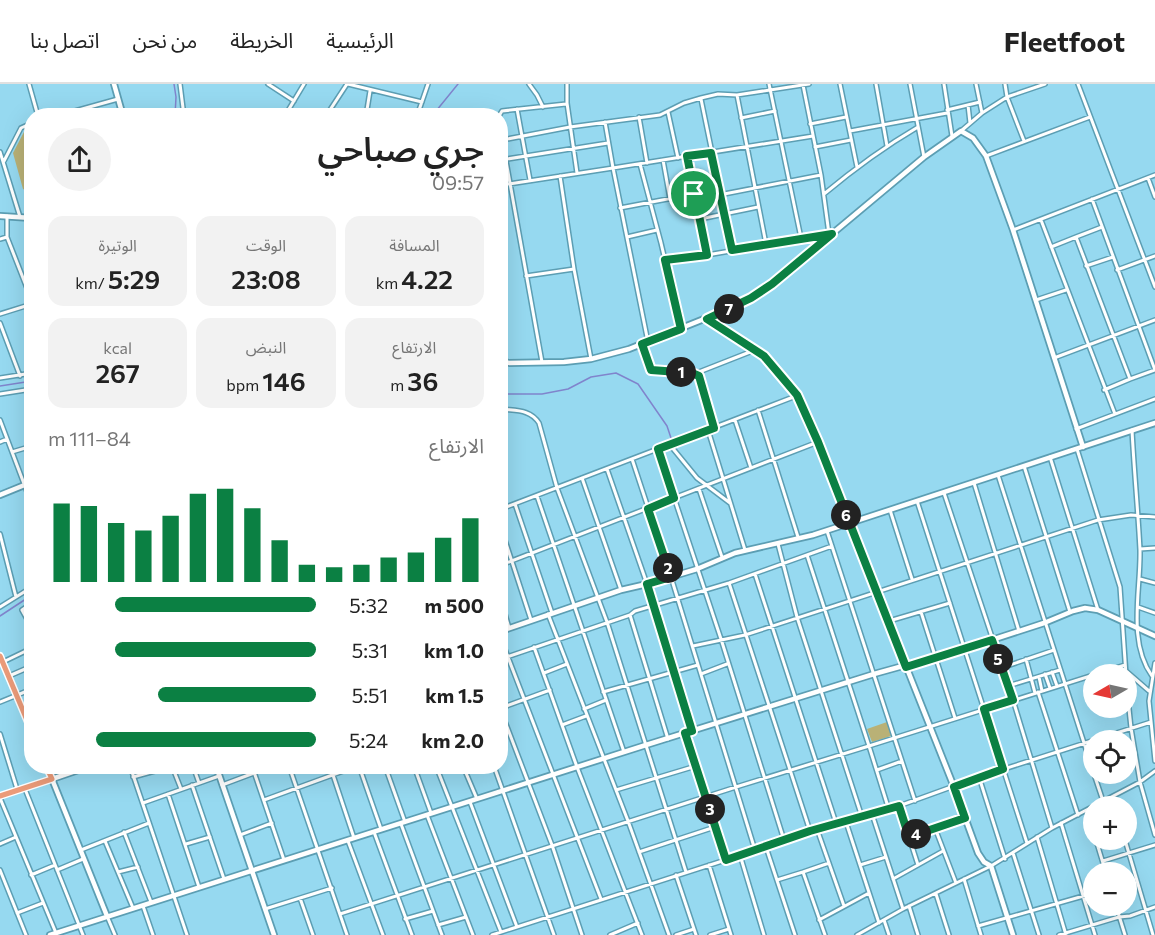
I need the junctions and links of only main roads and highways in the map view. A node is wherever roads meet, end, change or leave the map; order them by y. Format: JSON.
{"nodes":[{"id":1,"x":1,"y":659,"type":"edge"},
{"id":2,"x":24,"y":711,"type":"edge"},
{"id":3,"x":50,"y":774,"type":"edge"},
{"id":4,"x":0,"y":797,"type":"edge"}],
"edges":[{"from":1,"to":2,"type":"main road"},
{"from":3,"to":4,"type":"main road"}]}
